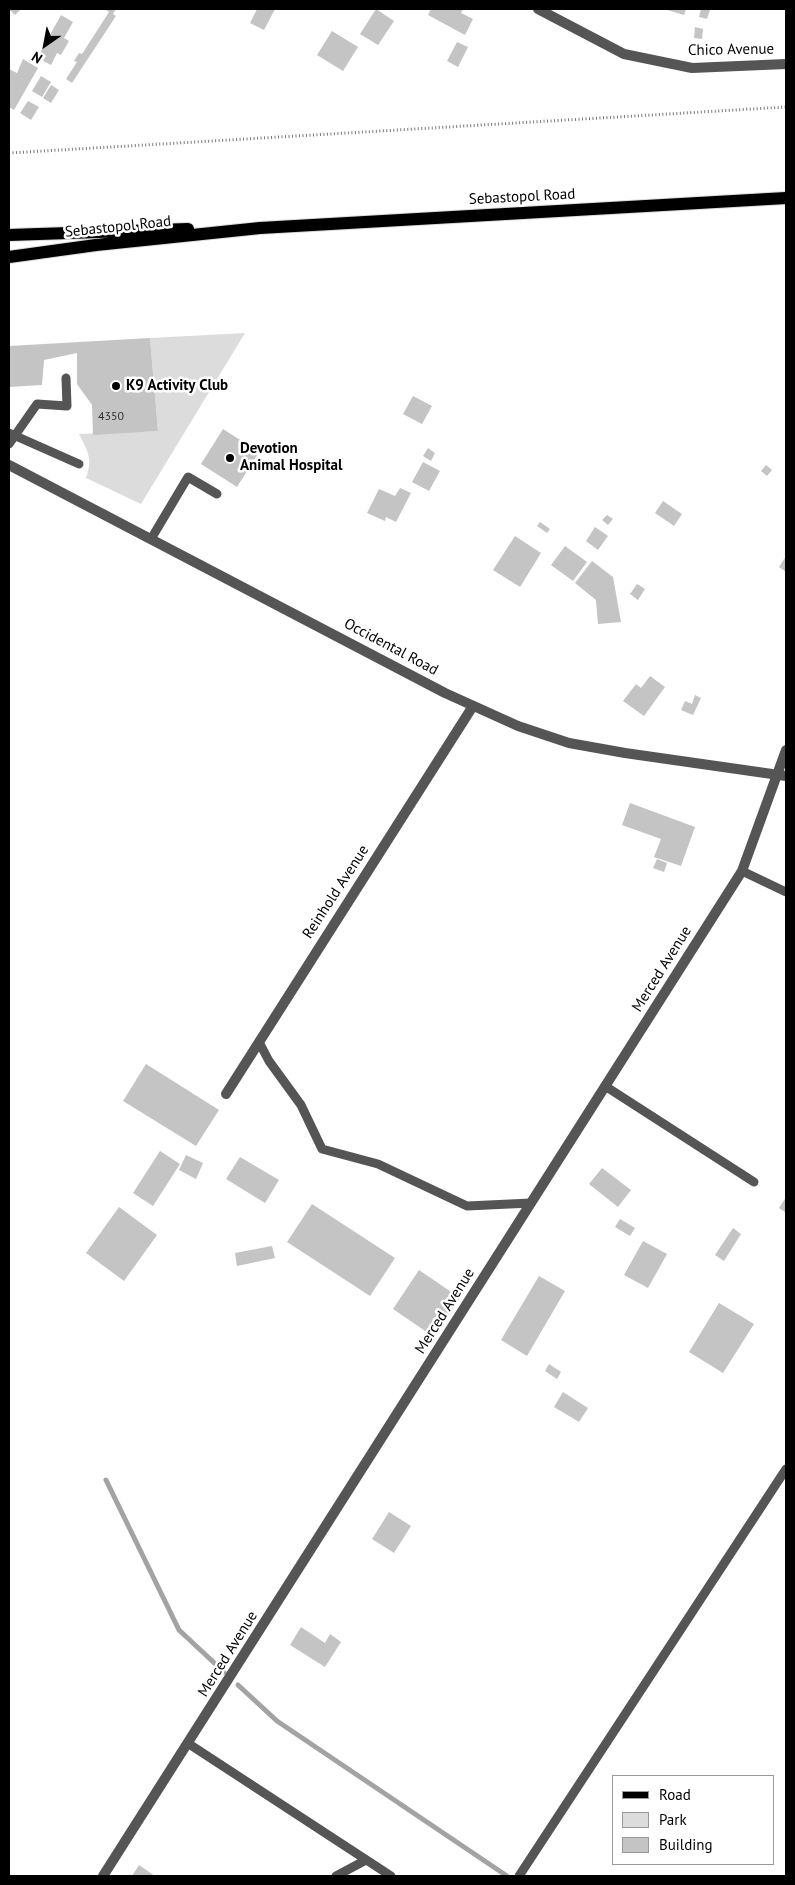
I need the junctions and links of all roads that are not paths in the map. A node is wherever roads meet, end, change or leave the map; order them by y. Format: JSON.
{"nodes":[{"id":1,"x":538,"y":9,"type":"edge"},
{"id":2,"x":786,"y":64,"type":"edge"},
{"id":3,"x":786,"y":198,"type":"edge"},
{"id":4,"x":260,"y":228,"type":"junction"},
{"id":5,"x":9,"y":235,"type":"edge"},
{"id":6,"x":9,"y":257,"type":"edge"},
{"id":7,"x":66,"y":378,"type":"dead end"},
{"id":8,"x":13,"y":434,"type":"edge"},
{"id":9,"x":9,"y":444,"type":"edge"},
{"id":10,"x":79,"y":464,"type":"dead end"},
{"id":11,"x":9,"y":465,"type":"edge"},
{"id":12,"x":217,"y":494,"type":"dead end"},
{"id":13,"x":151,"y":539,"type":"junction"},
{"id":14,"x":473,"y":706,"type":"junction"},
{"id":15,"x":786,"y":750,"type":"edge"},
{"id":16,"x":781,"y":776,"type":"edge"},
{"id":17,"x":742,"y":871,"type":"junction"},
{"id":18,"x":786,"y":892,"type":"edge"},
{"id":19,"x":259,"y":1042,"type":"junction"},
{"id":20,"x":605,"y":1086,"type":"junction"},
{"id":21,"x":226,"y":1094,"type":"dead end"},
{"id":22,"x":754,"y":1182,"type":"dead end"},
{"id":23,"x":531,"y":1203,"type":"junction"},
{"id":24,"x":786,"y":1469,"type":"edge"},
{"id":25,"x":189,"y":1744,"type":"junction"},
{"id":26,"x":366,"y":1860,"type":"junction"},
{"id":27,"x":103,"y":1876,"type":"edge"},
{"id":28,"x":336,"y":1876,"type":"edge"},
{"id":29,"x":391,"y":1876,"type":"edge"},
{"id":30,"x":520,"y":1876,"type":"edge"}],
"edges":[{"from":1,"to":2,"type":"street","name":"Chico Avenue"},
{"from":3,"to":4,"type":"main road","name":"Sebastopol Road"},
{"from":4,"to":5,"type":"main road","name":"Sebastopol Road"},
{"from":4,"to":6,"type":"main road","name":"Sebastopol Road"},
{"from":7,"to":8,"type":"lane"},
{"from":8,"to":9,"type":"lane"},
{"from":8,"to":10,"type":"lane"},
{"from":11,"to":13,"type":"street","name":"Occidental Road"},
{"from":12,"to":13,"type":"lane"},
{"from":13,"to":14,"type":"street","name":"Occidental Road"},
{"from":14,"to":16,"type":"street","name":"Occidental Road"},
{"from":14,"to":19,"type":"street","name":"Reinhold Avenue"},
{"from":15,"to":16,"type":"street","name":"Merced Avenue"},
{"from":16,"to":17,"type":"street","name":"Merced Avenue"},
{"from":17,"to":18,"type":"lane"},
{"from":17,"to":20,"type":"street","name":"Merced Avenue"},
{"from":19,"to":21,"type":"street","name":"Reinhold Avenue"},
{"from":19,"to":23,"type":"lane"},
{"from":20,"to":22,"type":"lane"},
{"from":20,"to":23,"type":"street","name":"Merced Avenue"},
{"from":23,"to":25,"type":"street","name":"Merced Avenue"},
{"from":24,"to":30,"type":"lane"},
{"from":25,"to":26,"type":"lane"},
{"from":25,"to":27,"type":"street","name":"Merced Avenue"},
{"from":26,"to":28,"type":"lane"},
{"from":26,"to":29,"type":"lane"}]}
